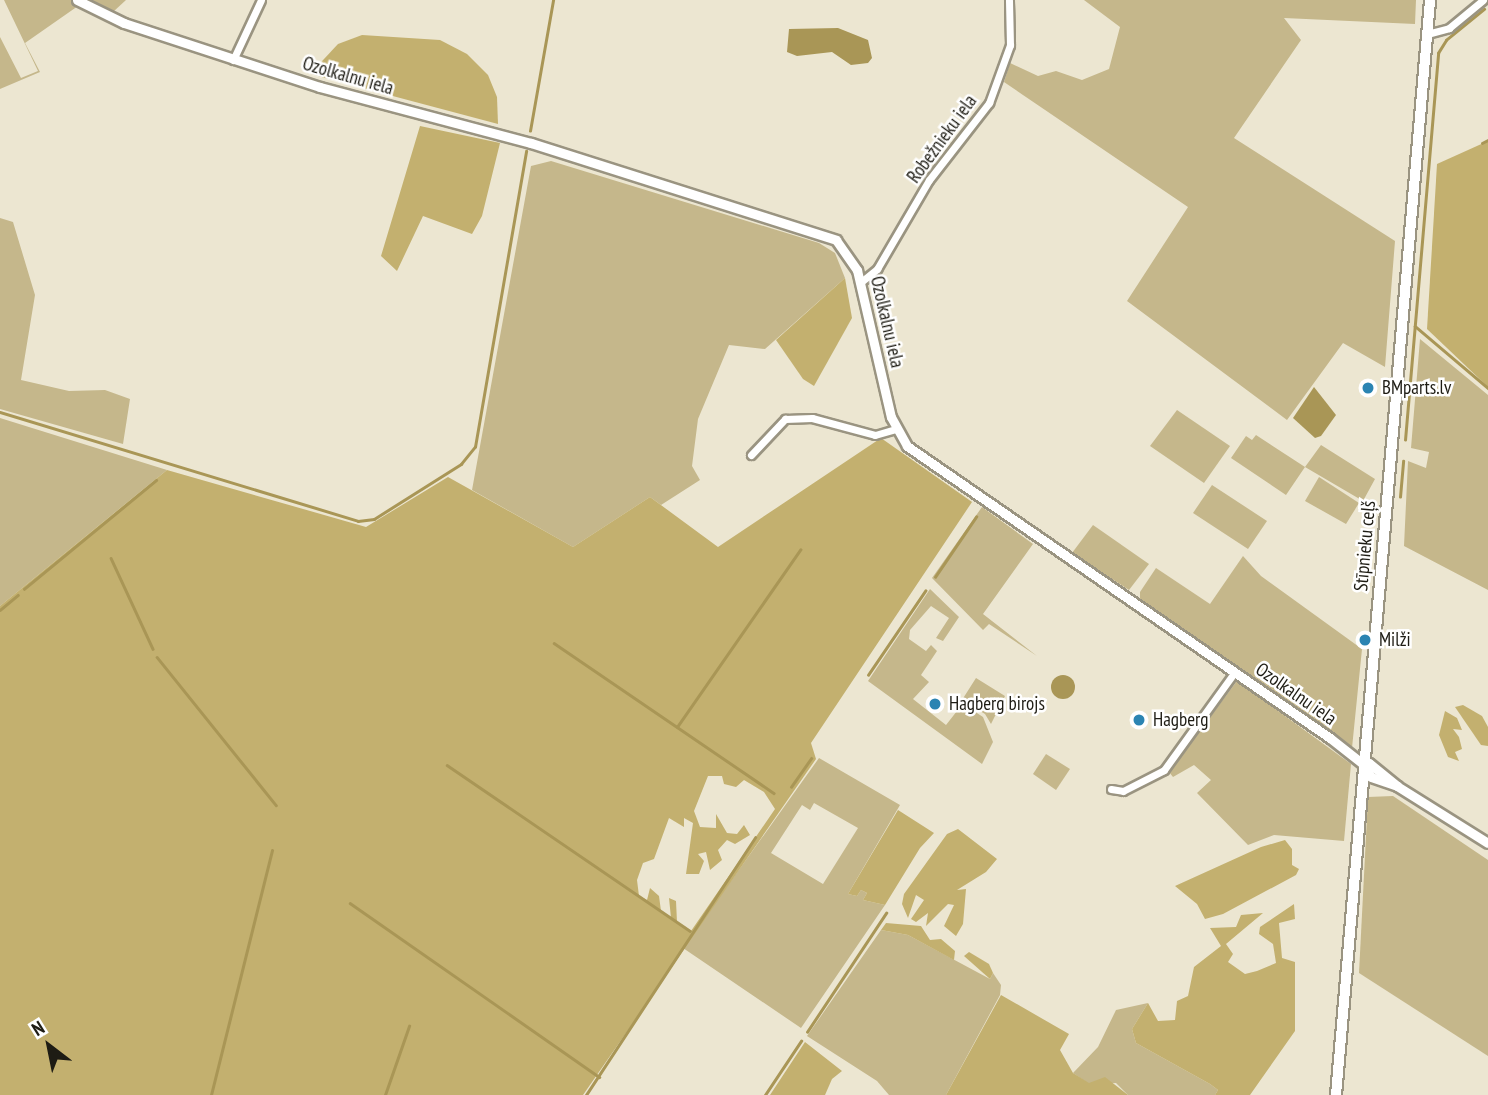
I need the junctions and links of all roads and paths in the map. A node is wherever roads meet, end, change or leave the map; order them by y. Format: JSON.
{"nodes":[{"id":1,"x":76,"y":0,"type":"edge"},
{"id":2,"x":261,"y":0,"type":"edge"},
{"id":3,"x":1009,"y":0,"type":"edge"},
{"id":4,"x":1430,"y":0,"type":"edge"},
{"id":5,"x":1483,"y":0,"type":"edge"},
{"id":6,"x":1427,"y":34,"type":"junction"},
{"id":7,"x":233,"y":60,"type":"junction"},
{"id":8,"x":861,"y":282,"type":"junction"},
{"id":9,"x":895,"y":429,"type":"junction"},
{"id":10,"x":751,"y":454,"type":"dead end"},
{"id":11,"x":1234,"y":673,"type":"junction"},
{"id":12,"x":1363,"y":764,"type":"junction"},
{"id":13,"x":1111,"y":789,"type":"dead end"},
{"id":14,"x":1488,"y":843,"type":"edge"},
{"id":15,"x":1336,"y":1095,"type":"edge"}],
"edges":[{"from":1,"to":7,"type":"street","name":"Ozolkalnu iela"},
{"from":2,"to":7,"type":"street"},
{"from":3,"to":8,"type":"street","name":"Robežnieku iela"},
{"from":4,"to":6,"type":"main road","name":"Stīpnieku ceļš"},
{"from":5,"to":6,"type":"street"},
{"from":6,"to":12,"type":"main road","name":"Stīpnieku ceļš"},
{"from":7,"to":8,"type":"street","name":"Ozolkalnu iela"},
{"from":8,"to":9,"type":"street","name":"Ozolkalnu iela"},
{"from":9,"to":10,"type":"street"},
{"from":9,"to":11,"type":"street","name":"Ozolkalnu iela"},
{"from":11,"to":12,"type":"street","name":"Ozolkalnu iela"},
{"from":11,"to":13,"type":"street"},
{"from":12,"to":14,"type":"street","name":"Ozolkalnu iela"},
{"from":12,"to":15,"type":"main road","name":"Stīpnieku ceļš"}]}
